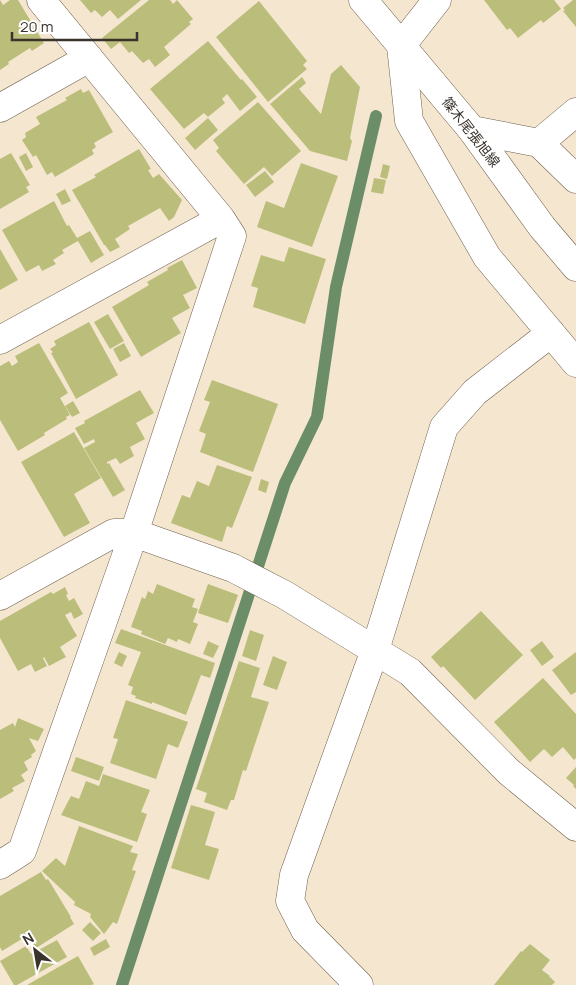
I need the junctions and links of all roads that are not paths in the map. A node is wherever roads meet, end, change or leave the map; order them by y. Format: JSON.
{"nodes":[{"id":1,"x":41,"y":0,"type":"edge"},
{"id":2,"x":363,"y":0,"type":"edge"},
{"id":3,"x":437,"y":0,"type":"edge"},
{"id":4,"x":401,"y":46,"type":"junction"},
{"id":5,"x":89,"y":58,"type":"junction"},
{"id":6,"x":0,"y":108,"type":"edge"},
{"id":7,"x":576,"y":112,"type":"edge"},
{"id":8,"x":472,"y":130,"type":"junction"},
{"id":9,"x":539,"y":142,"type":"junction"},
{"id":10,"x":576,"y":179,"type":"edge"},
{"id":11,"x":221,"y":218,"type":"junction"},
{"id":12,"x":576,"y":267,"type":"edge"},
{"id":13,"x":551,"y":333,"type":"junction"},
{"id":14,"x":0,"y":340,"type":"edge"},
{"id":15,"x":576,"y":363,"type":"edge"},
{"id":16,"x":134,"y":533,"type":"junction"},
{"id":17,"x":0,"y":596,"type":"edge"},
{"id":18,"x":375,"y":650,"type":"junction"},
{"id":19,"x":576,"y":827,"type":"edge"},
{"id":20,"x":0,"y":865,"type":"edge"},
{"id":21,"x":359,"y":985,"type":"edge"}],
"edges":[{"from":1,"to":5,"type":"street"},
{"from":2,"to":4,"type":"street","name":"篠木尾張旭線"},
{"from":3,"to":4,"type":"street"},
{"from":4,"to":8,"type":"street","name":"篠木尾張旭線"},
{"from":4,"to":13,"type":"street"},
{"from":5,"to":6,"type":"street"},
{"from":5,"to":11,"type":"street"},
{"from":7,"to":9,"type":"street"},
{"from":8,"to":9,"type":"street"},
{"from":8,"to":12,"type":"street","name":"篠木尾張旭線"},
{"from":9,"to":10,"type":"street"},
{"from":11,"to":14,"type":"street"},
{"from":11,"to":16,"type":"street"},
{"from":13,"to":15,"type":"street"},
{"from":13,"to":18,"type":"street"},
{"from":16,"to":17,"type":"street"},
{"from":16,"to":18,"type":"street"},
{"from":16,"to":20,"type":"street"},
{"from":18,"to":19,"type":"street"},
{"from":18,"to":21,"type":"street"}]}
